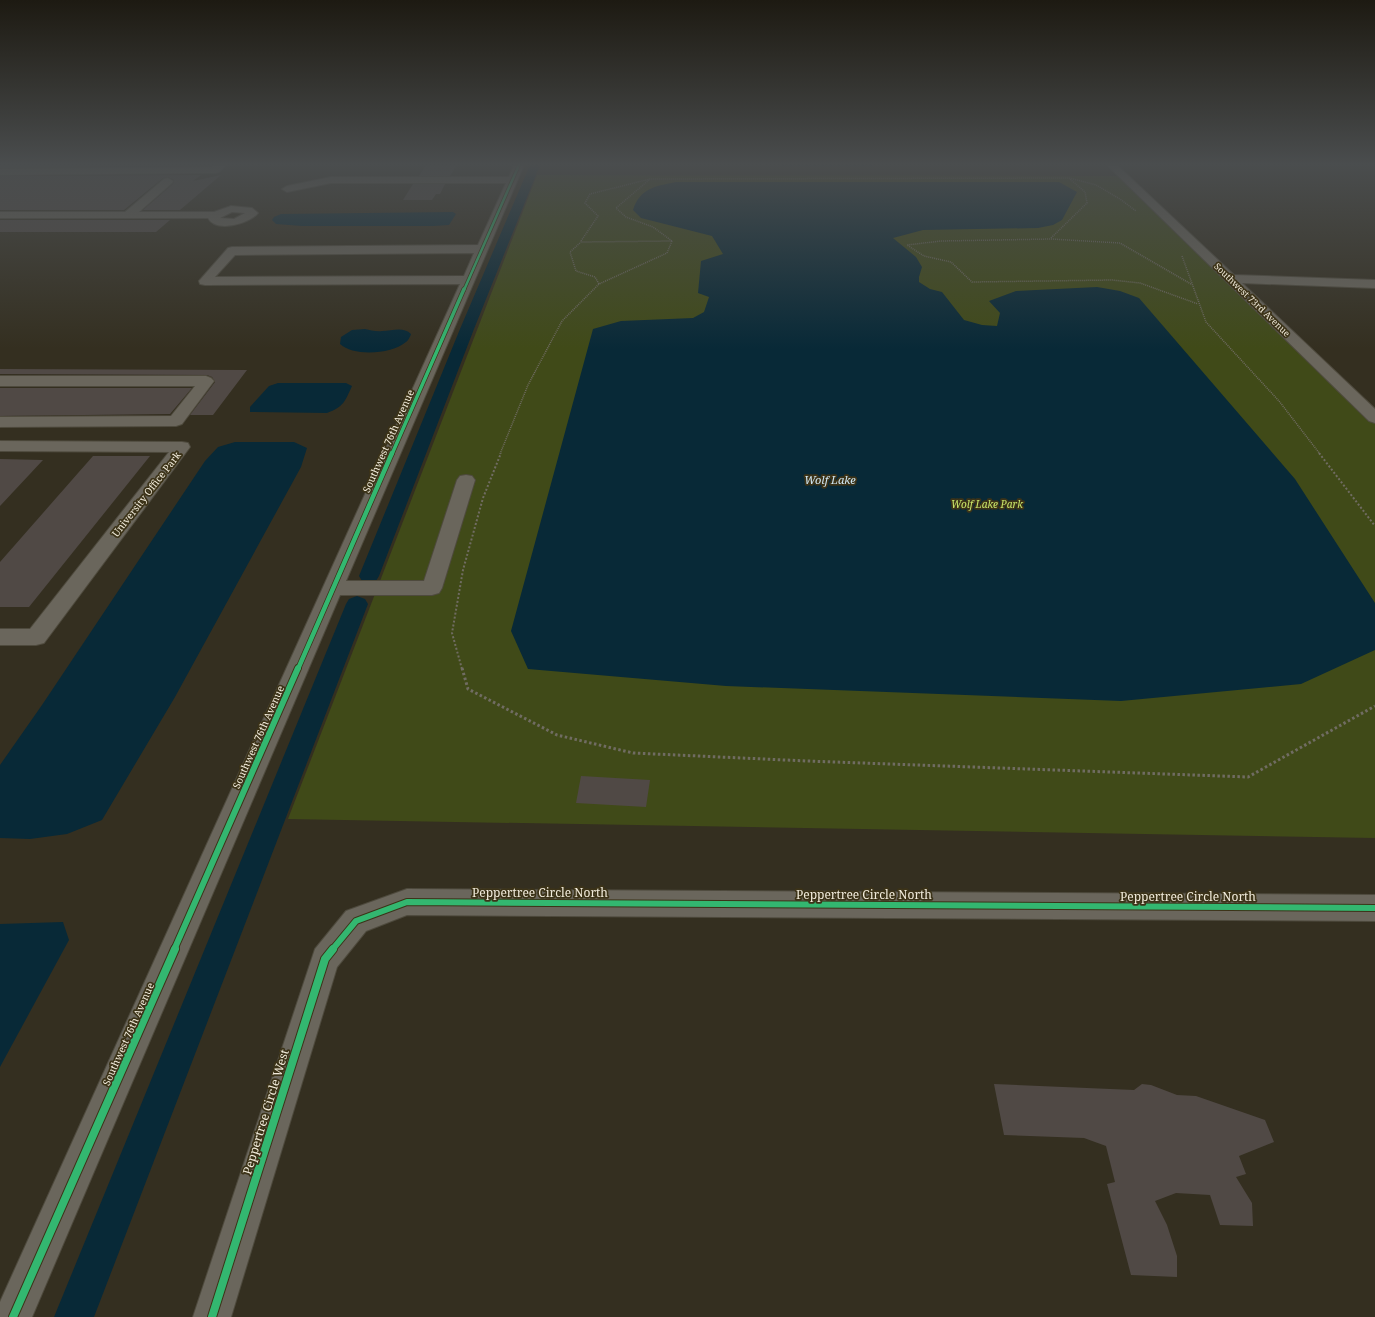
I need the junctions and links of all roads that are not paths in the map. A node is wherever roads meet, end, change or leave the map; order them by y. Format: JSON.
{"nodes":[{"id":1,"x":239,"y":226,"type":"edge"},
{"id":2,"x":492,"y":226,"type":"edge"},
{"id":3,"x":1176,"y":226,"type":"edge"},
{"id":4,"x":231,"y":234,"type":"dead end"},
{"id":5,"x":482,"y":249,"type":"junction"},
{"id":6,"x":342,"y":250,"type":"junction"},
{"id":7,"x":1230,"y":279,"type":"junction"},
{"id":8,"x":469,"y":280,"type":"junction"},
{"id":9,"x":322,"y":281,"type":"junction"},
{"id":10,"x":1375,"y":284,"type":"edge"},
{"id":11,"x":0,"y":381,"type":"edge"},
{"id":12,"x":1375,"y":418,"type":"edge"},
{"id":13,"x":0,"y":422,"type":"edge"},
{"id":14,"x":0,"y":446,"type":"edge"},
{"id":15,"x":466,"y":480,"type":"dead end"},
{"id":16,"x":334,"y":588,"type":"junction"},
{"id":17,"x":0,"y":637,"type":"edge"},
{"id":18,"x":1375,"y":908,"type":"edge"},
{"id":19,"x":356,"y":921,"type":"joint"},
{"id":20,"x":13,"y":1317,"type":"edge"},
{"id":21,"x":212,"y":1317,"type":"edge"}],
"edges":[{"from":1,"to":4,"type":"street"},
{"from":2,"to":5,"type":"street","name":"Southwest 76th Avenue"},
{"from":3,"to":7,"type":"street","name":"Southwest 73rd Avenue"},
{"from":5,"to":6,"type":"street"},
{"from":5,"to":8,"type":"street","name":"Southwest 76th Avenue"},
{"from":6,"to":9,"type":"street"},
{"from":6,"to":9,"type":"street"},
{"from":7,"to":10,"type":"street"},
{"from":7,"to":12,"type":"street","name":"Southwest 73rd Avenue"},
{"from":8,"to":9,"type":"street"},
{"from":8,"to":16,"type":"street","name":"Southwest 76th Avenue"},
{"from":11,"to":13,"type":"street"},
{"from":14,"to":17,"type":"street","name":"University Office Park"},
{"from":15,"to":16,"type":"street"},
{"from":16,"to":20,"type":"street","name":"Southwest 76th Avenue"},
{"from":18,"to":19,"type":"street","name":"Peppertree Circle North"},
{"from":19,"to":21,"type":"street","name":"Peppertree Circle West"}]}
